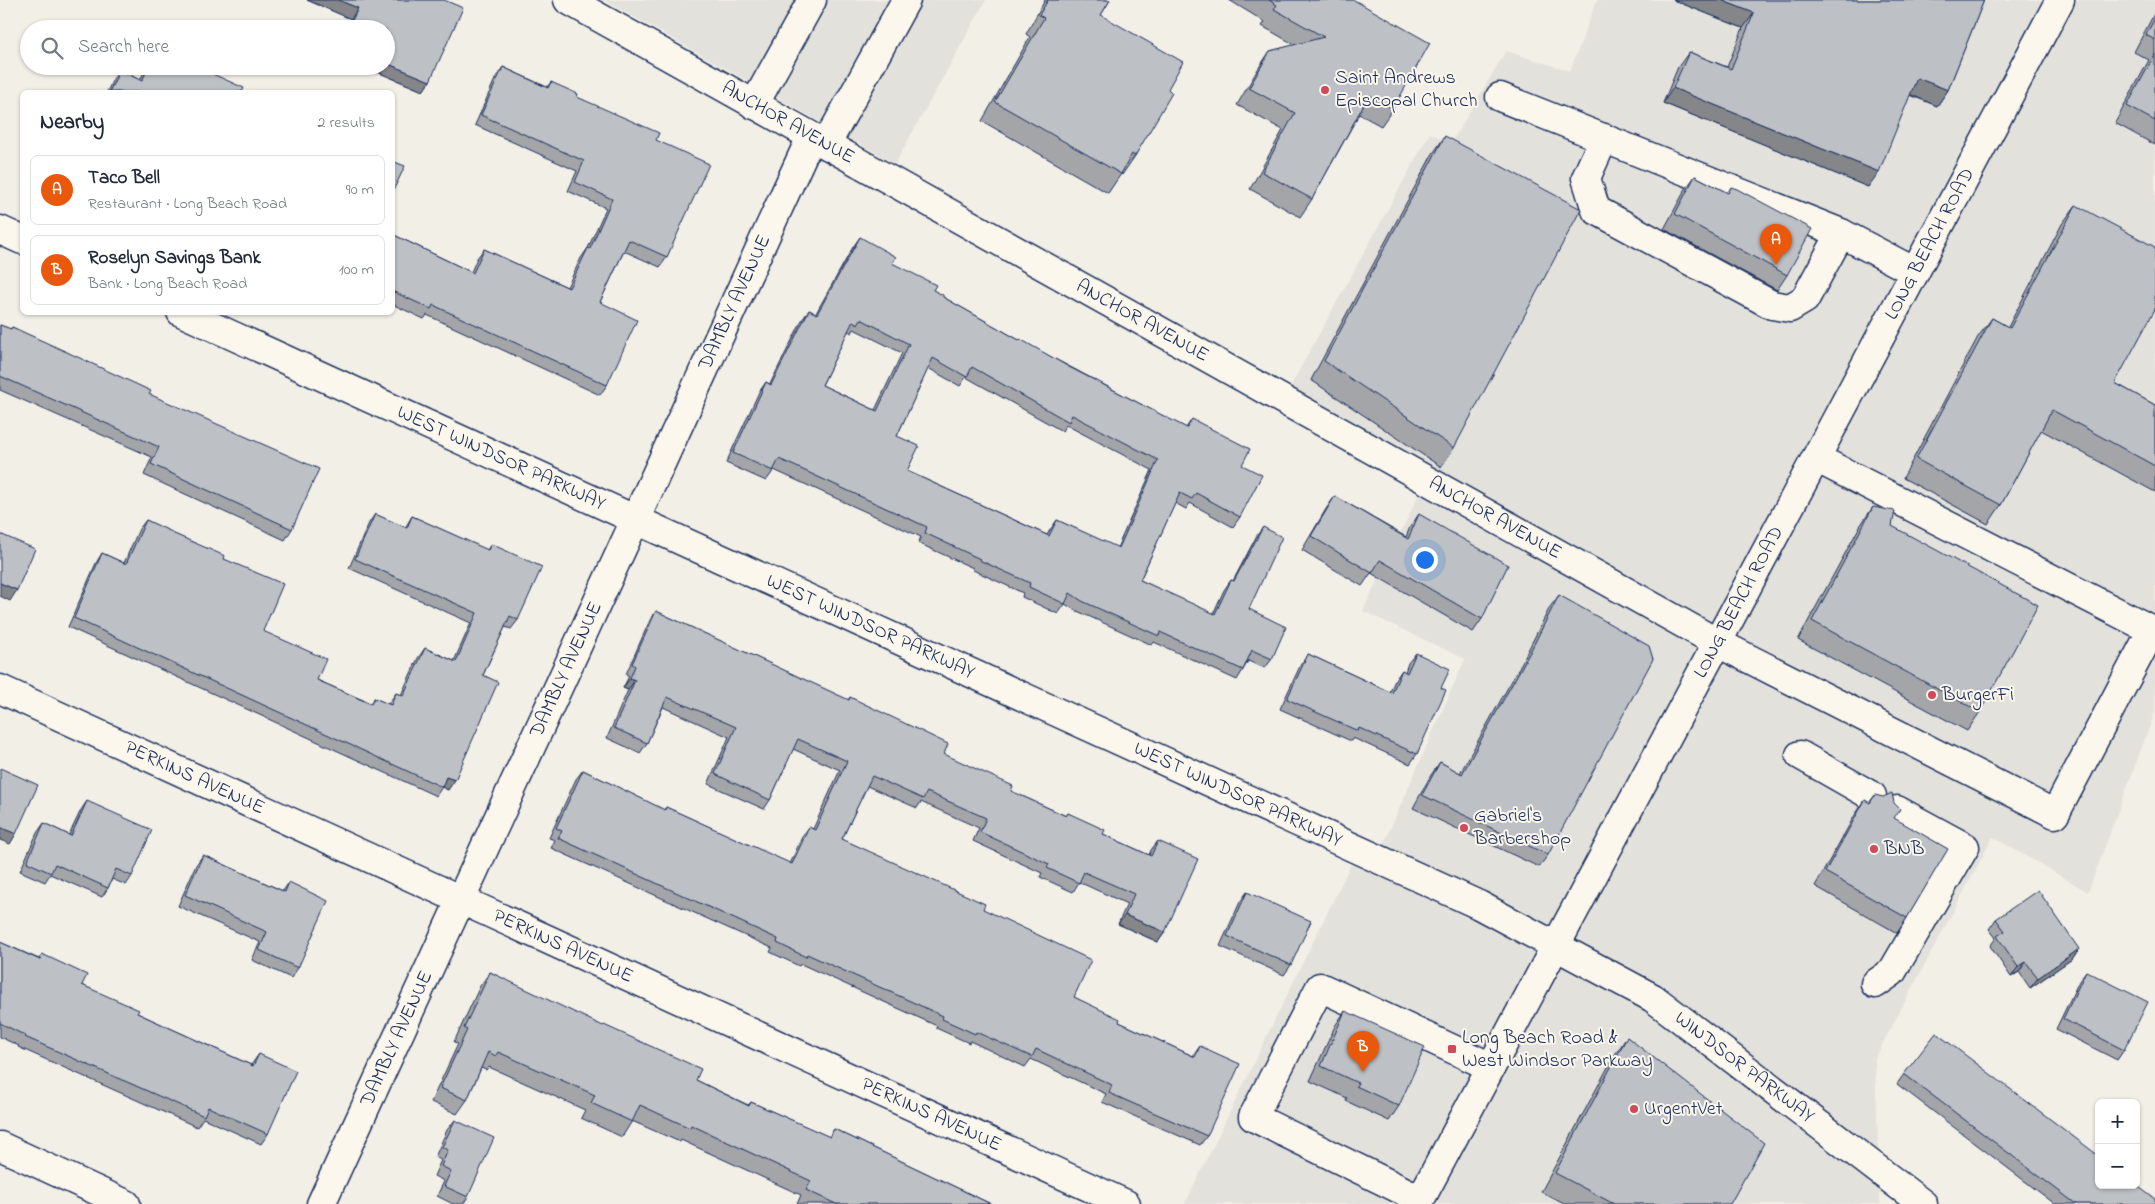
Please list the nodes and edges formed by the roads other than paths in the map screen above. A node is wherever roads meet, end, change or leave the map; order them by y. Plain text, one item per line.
1 (568, 0) edge
2 (812, 0) edge
3 (906, 0) edge
4 (2060, 0) edge
5 (1500, 97) dead end
6 (754, 105) junction
7 (1604, 138) junction
8 (819, 141) junction
9 (0, 230) edge
10 (1841, 233) junction
11 (20, 239) edge
12 (1915, 272) junction
13 (188, 315) edge
14 (1816, 458) junction
15 (634, 521) junction
16 (1716, 642) junction
17 (0, 689) edge
18 (1800, 755) dead end
19 (1872, 796) edge
20 (1897, 810) edge
21 (461, 900) junction
22 (1556, 945) junction
23 (1875, 984) dead end
24 (1491, 1067) junction
25 (0, 1146) edge
26 (1419, 1202) edge
27 (126, 1204) edge
28 (321, 1204) edge
29 (1126, 1204) edge
30 (1923, 1204) edge

1 - 6 street, ANCHOR AVENUE
2 - 6 street
3 - 8 street, DAMBLY AVENUE
4 - 12 street, LONG BEACH ROAD
5 - 7 street
6 - 8 street, ANCHOR AVENUE
7 - 10 street
7 - 10 street
8 - 15 street, DAMBLY AVENUE
8 - 16 street, ANCHOR AVENUE
9 - 11 street
10 - 12 street
12 - 14 street, LONG BEACH ROAD
13 - 15 street, WEST WINDSOR PARKWAY
14 - 16 street, LONG BEACH ROAD
14 - 16 street, ANCHOR AVENUE
15 - 21 street, DAMBLY AVENUE
15 - 22 street, WEST WINDSOR PARKWAY
16 - 22 street, LONG BEACH ROAD
17 - 21 street, PERKINS AVENUE
18 - 19 street
20 - 23 street
21 - 28 street, DAMBLY AVENUE
21 - 29 street, PERKINS AVENUE
22 - 24 street, LONG BEACH ROAD
22 - 30 street, WINDSOR PARKWAY
24 - 26 street, LONG BEACH ROAD
24 - 26 street
25 - 27 street

